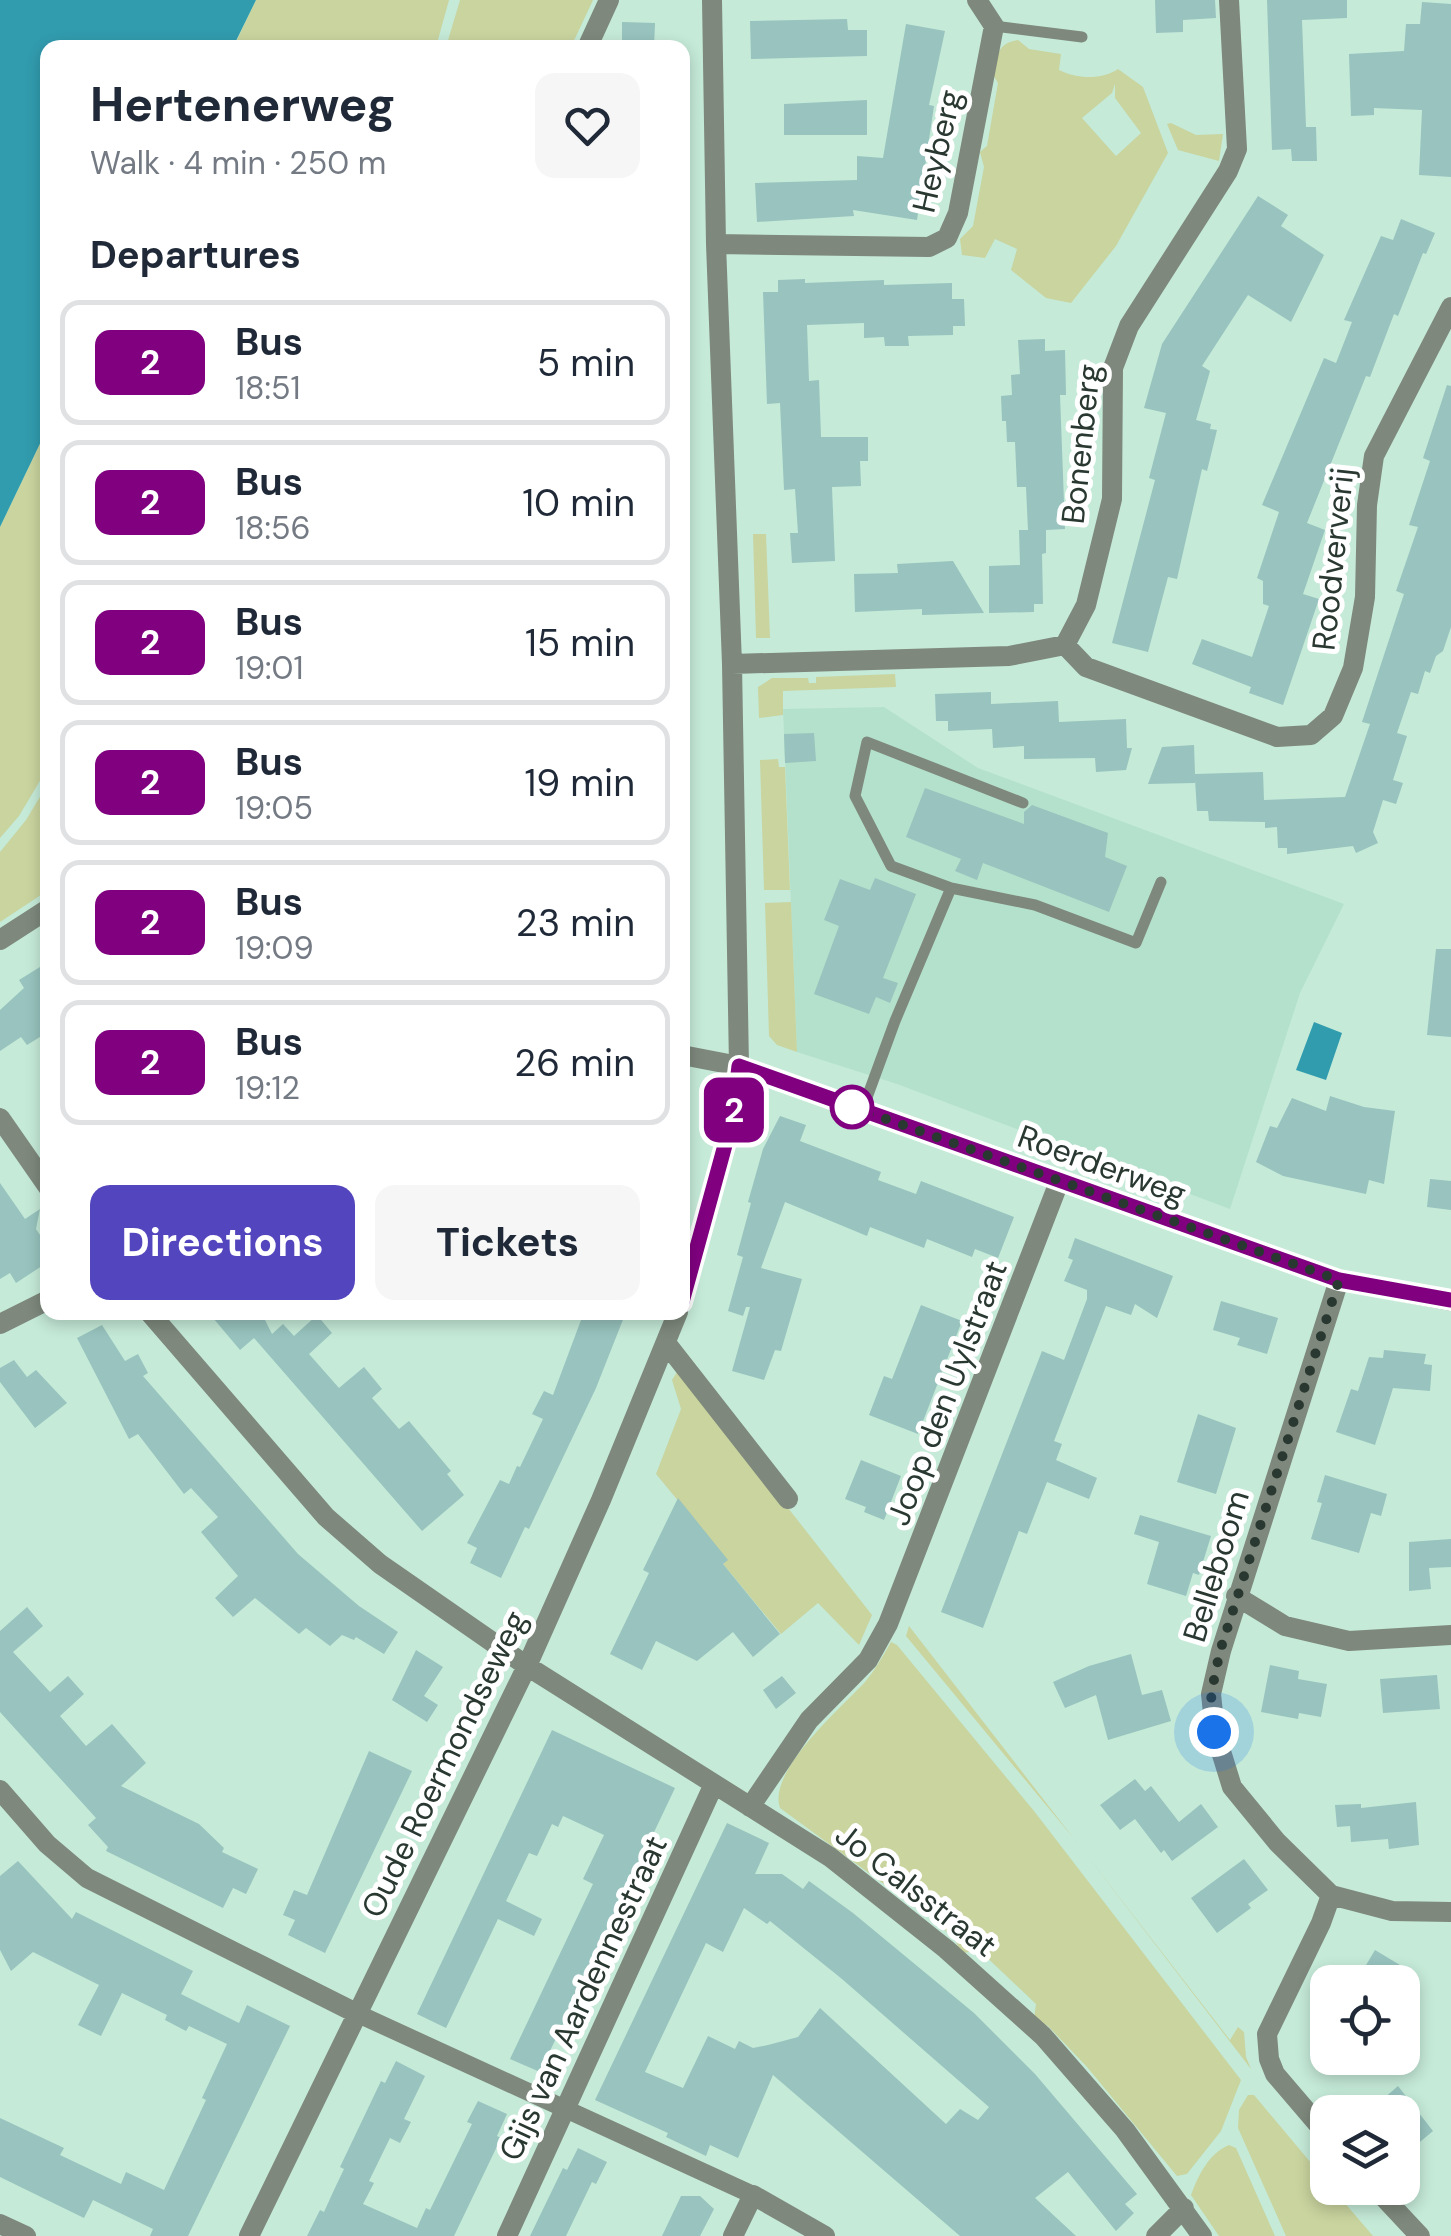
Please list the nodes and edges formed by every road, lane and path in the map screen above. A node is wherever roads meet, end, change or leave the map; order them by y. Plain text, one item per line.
1 (608, 0) edge
2 (712, 0) edge
3 (977, 0) edge
4 (1229, 0) edge
5 (994, 26) junction
6 (1082, 37) dead end
7 (591, 40) edge
8 (716, 244) junction
9 (1451, 306) edge
10 (1065, 645) junction
11 (732, 664) junction
12 (1023, 803) dead end
13 (1161, 882) dead end
14 (951, 888) junction
15 (40, 913) edge
16 (0, 940) edge
17 (690, 1057) edge
18 (739, 1066) junction
19 (862, 1111) junction
20 (0, 1118) edge
21 (40, 1176) edge
22 (1059, 1182) junction
23 (690, 1273) edge
24 (1339, 1280) junction
25 (1451, 1300) edge
26 (40, 1304) edge
27 (156, 1320) edge
28 (675, 1320) edge
29 (0, 1324) edge
30 (666, 1344) junction
31 (788, 1499) dead end
32 (1236, 1596) junction
33 (1451, 1635) edge
34 (527, 1666) junction
35 (714, 1784) junction
36 (0, 1790) edge
37 (750, 1807) junction
38 (1331, 1895) junction
39 (1451, 1912) edge
40 (356, 2013) junction
41 (566, 2109) junction
42 (1310, 2115) edge
43 (753, 2195) junction
44 (1391, 2205) edge
45 (1184, 2208) junction
46 (0, 2224) edge
47 (26, 2236) edge
48 (249, 2236) edge
49 (506, 2236) edge
50 (733, 2236) edge
51 (824, 2236) edge
52 (1156, 2236) edge
53 (1202, 2236) edge
54 (1420, 2236) edge

1 - 7 street
2 - 8 street
3 - 5 street
4 - 10 street, Bonenberg
5 - 6 lane
5 - 8 street, Heyberg
8 - 11 street
9 - 10 street, Roodververij
10 - 11 street
11 - 18 street
12 - 14 lane
13 - 14 lane
14 - 19 lane
15 - 16 street
17 - 18 street, Roerderweg
18 - 19 street, Roerderweg
18 - 23 street
19 - 22 street, Roerderweg
20 - 21 street
22 - 24 street, Roerderweg
22 - 37 street, Joop den Uylstraat
24 - 25 street, Roerderweg
24 - 32 street, Belleboom
26 - 29 street
27 - 34 street, Jo Calsstraat
28 - 30 street, Oude Roermondseweg
30 - 31 street
30 - 34 street, Oude Roermondseweg
32 - 33 street
32 - 38 street, Belleboom
34 - 35 street, Jo Calsstraat
34 - 40 street, Oude Roermondseweg
35 - 37 street, Jo Calsstraat
35 - 41 street, Gijs van Aardennestraat
36 - 40 street
37 - 45 street, Jo Calsstraat
38 - 39 street, Belleboom
38 - 42 street
40 - 41 street
40 - 48 street, Oude Roermondseweg
41 - 43 street
41 - 49 street, Gijs van Aardennestraat
43 - 50 street
43 - 51 street
44 - 54 street
45 - 52 street
45 - 53 street, Jo Calsstraat
46 - 47 street

